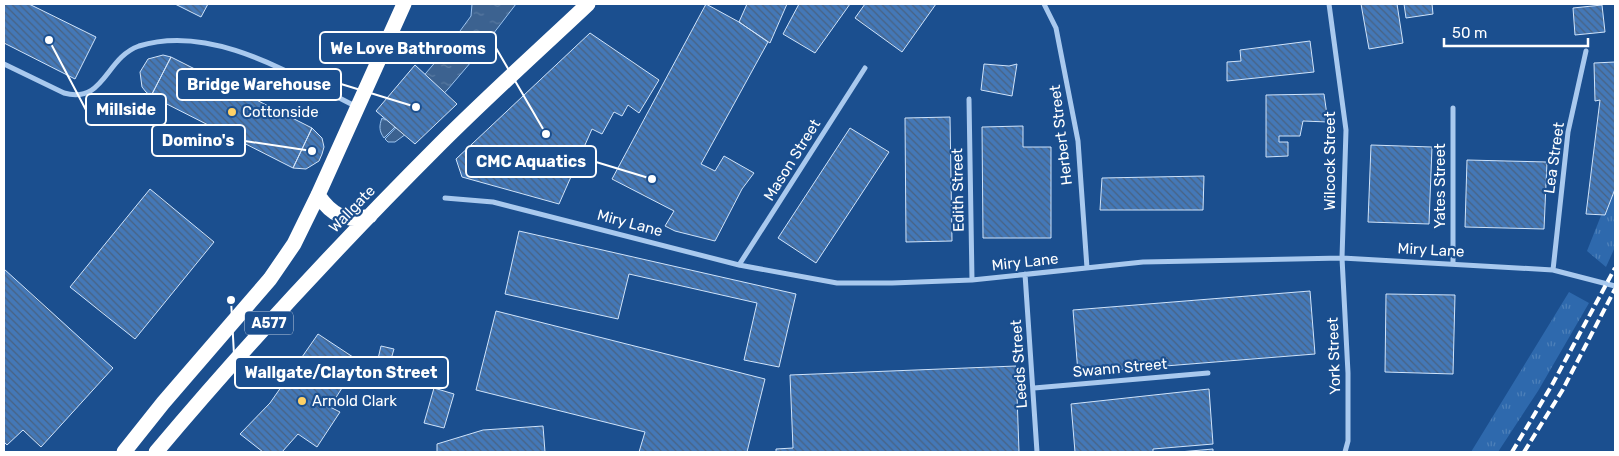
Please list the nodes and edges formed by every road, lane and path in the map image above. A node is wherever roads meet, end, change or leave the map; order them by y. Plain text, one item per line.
1 (404, 4) edge
2 (588, 4) edge
3 (1044, 4) edge
4 (1329, 4) edge
5 (1586, 51) dead end
6 (4, 64) edge
7 (865, 68) dead end
8 (969, 99) dead end
9 (357, 108) junction
10 (1453, 108) dead end
11 (318, 195) junction
12 (445, 198) dead end
13 (370, 216) junction
14 (1342, 258) junction
15 (1453, 264) junction
16 (740, 265) junction
17 (1087, 268) junction
18 (1553, 270) junction
19 (1025, 274) junction
20 (972, 280) junction
21 (1615, 286) edge
22 (1208, 373) dead end
23 (1034, 388) junction
24 (124, 452) edge
25 (156, 452) edge
26 (1037, 452) edge
27 (1345, 452) edge

1 - 9 highway, A577
2 - 13 highway, Wallgate / A577
3 - 17 street, Herbert Street
4 - 14 street, Wilcock Street
5 - 18 street, Lea Street
6 - 9 street
7 - 16 street, Mason Street
8 - 20 street, Edith Street
9 - 11 highway, Wallgate / A577
10 - 15 street, Yates Street
11 - 13 highway
11 - 24 highway, Wallgate / A577
12 - 16 street, Miry Lane
13 - 25 highway, Wallgate / A577
14 - 15 street, Miry Lane
14 - 17 street, Miry Lane
14 - 27 street, York Street
15 - 18 street, Miry Lane
16 - 20 street, Miry Lane
17 - 19 street, Miry Lane
18 - 21 street, Miry Lane
19 - 20 street, Miry Lane
19 - 23 street, Leeds Street
22 - 23 street, Swann Street
23 - 26 street, Leeds Street

